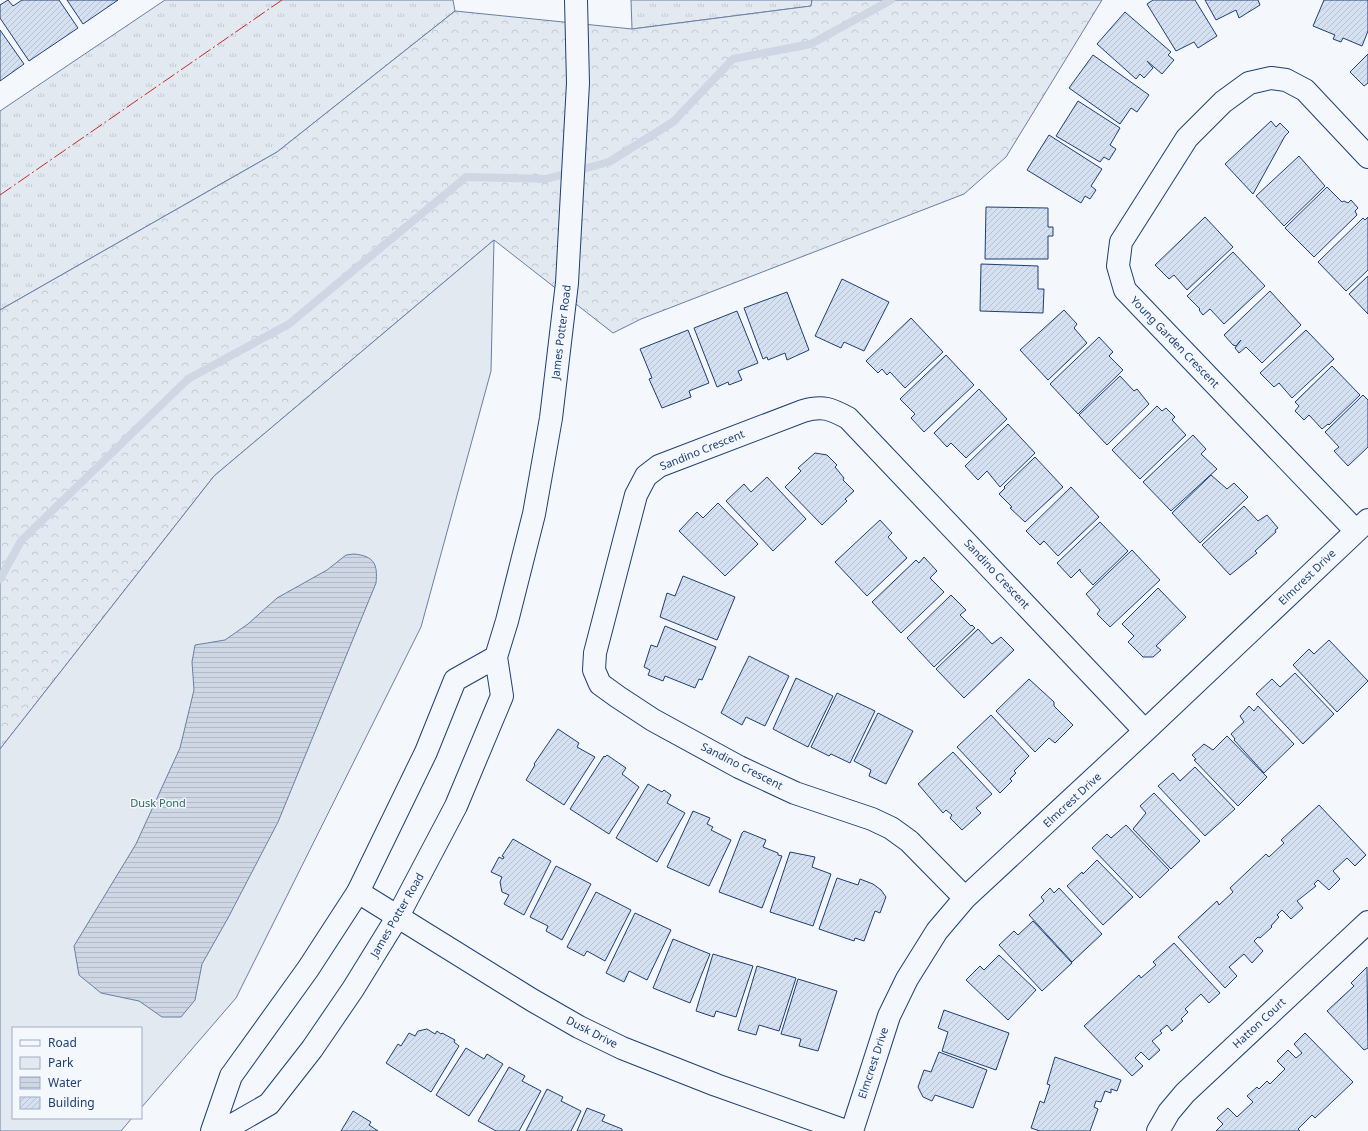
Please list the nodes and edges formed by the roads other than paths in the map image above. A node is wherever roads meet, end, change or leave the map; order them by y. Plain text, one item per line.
1 (576, 0) edge
2 (1368, 157) edge
3 (1362, 526) edge
4 (496, 657) junction
5 (1145, 732) junction
6 (358, 892) junction
7 (965, 898) junction
8 (398, 916) junction
9 (1368, 922) edge
10 (212, 1131) edge
11 (222, 1131) edge
12 (846, 1131) edge
13 (852, 1131) edge
14 (1158, 1131) edge

1 - 4 street, James Potter Road
2 - 3 street, Young Garden Crescent
3 - 5 street, Elmcrest Drive
4 - 6 street
4 - 8 street, James Potter Road
5 - 7 street, Elmcrest Drive
5 - 7 street, Sandino Crescent
6 - 8 street, Dusk Drive
6 - 10 street
7 - 13 street, Elmcrest Drive
8 - 11 street, James Potter Road
8 - 12 street, Dusk Drive
9 - 14 street, Hatton Court

